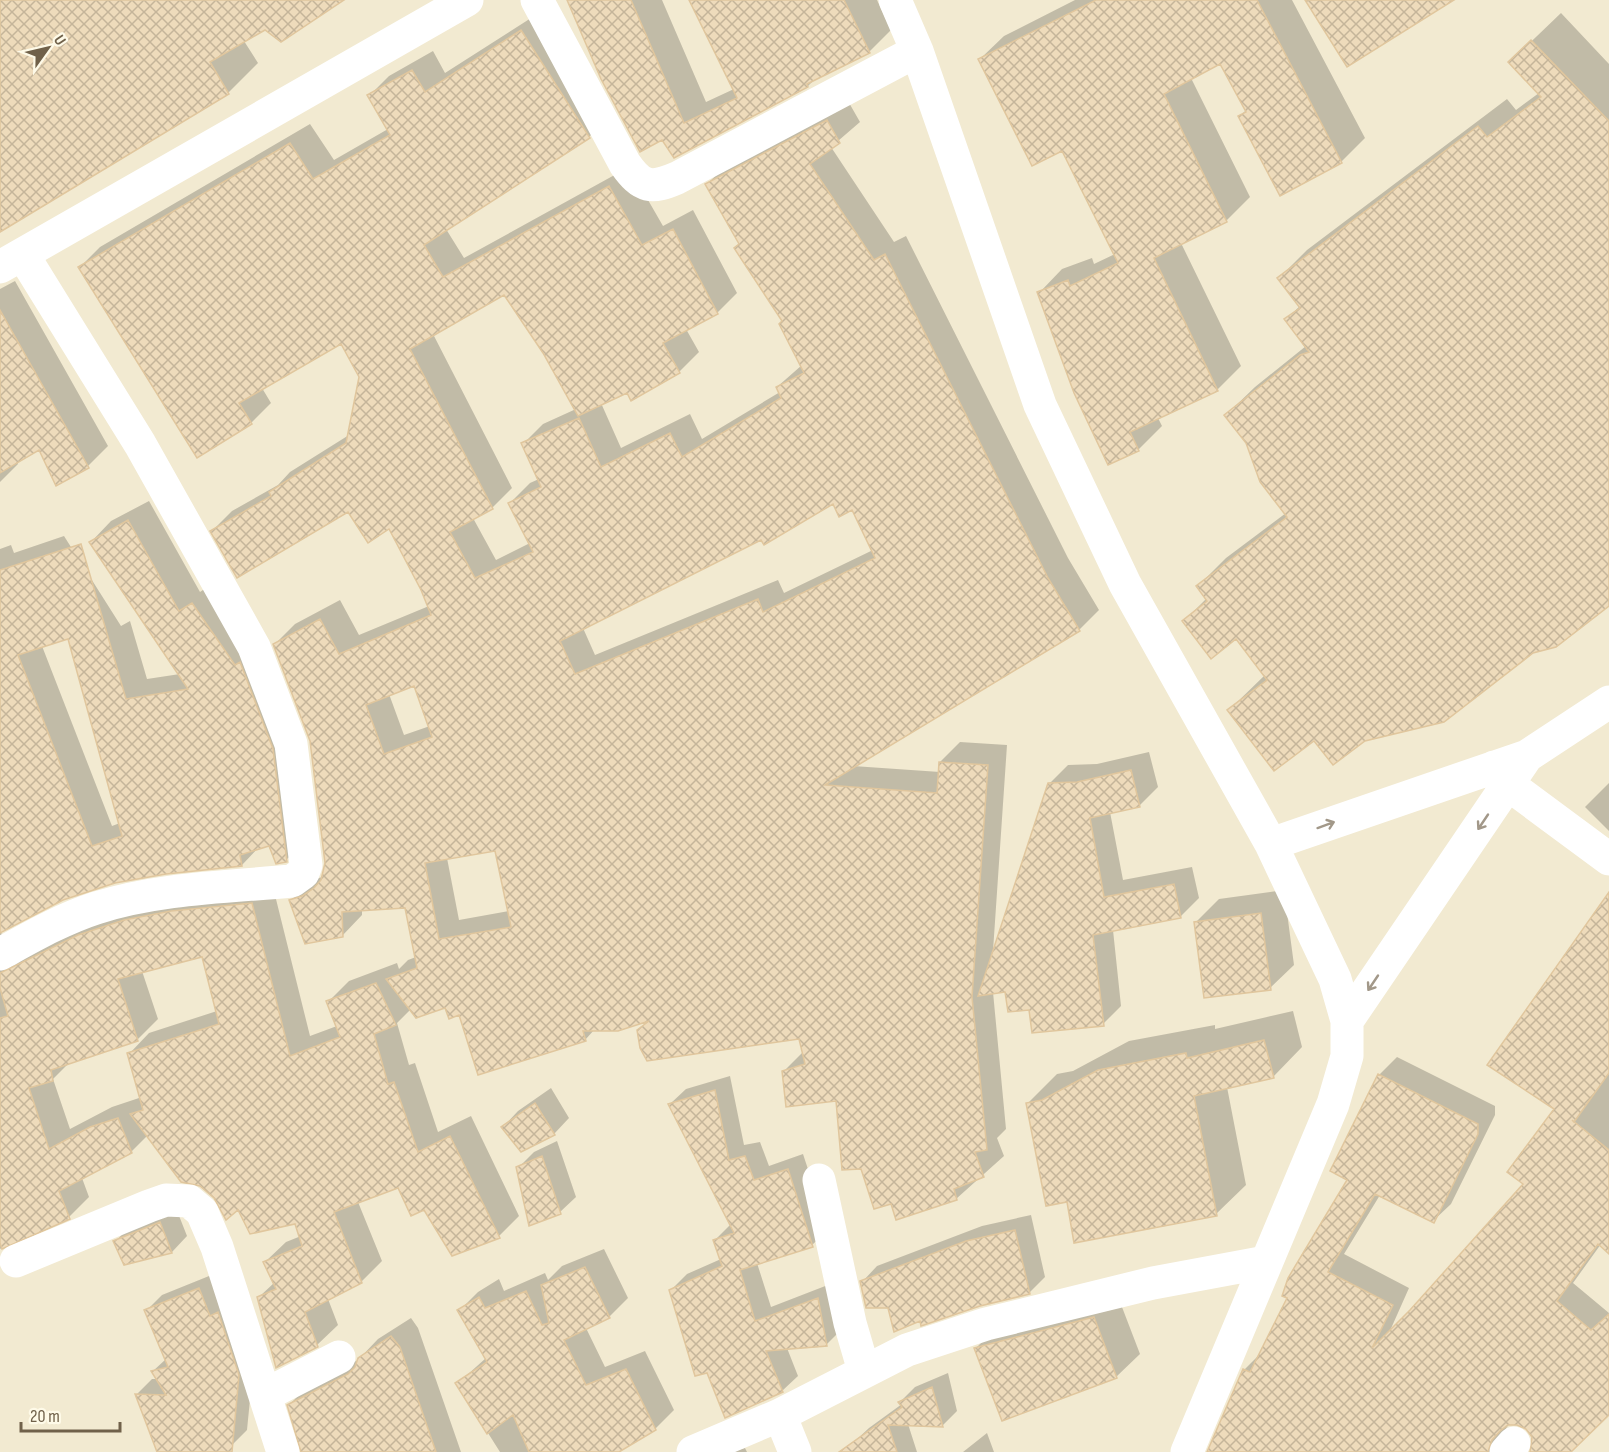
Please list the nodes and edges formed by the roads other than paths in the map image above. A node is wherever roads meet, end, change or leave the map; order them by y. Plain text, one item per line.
1 (467, 0) edge
2 (537, 0) edge
3 (895, 0) edge
4 (917, 51) junction
5 (12, 261) edge
6 (1609, 702) edge
7 (1501, 775) junction
8 (1271, 844) junction
9 (1609, 859) edge
10 (0, 954) edge
11 (1347, 1021) junction
12 (819, 1179) dead end
13 (16, 1261) dead end
14 (1266, 1262) junction
15 (339, 1357) dead end
16 (864, 1371) junction
17 (265, 1395) junction
18 (780, 1415) junction
19 (283, 1452) edge
20 (693, 1452) edge
21 (795, 1452) edge
22 (1187, 1452) edge

1 - 5 street
2 - 4 street
3 - 4 street
4 - 8 street
5 - 10 street
6 - 7 street
8 -> 7 street
7 - 9 street
7 -> 11 street
8 - 11 street
11 - 14 street
12 - 16 street
13 - 17 street
14 - 16 street
14 - 22 street
15 - 17 street
16 - 18 street
17 - 19 street
18 - 20 street
18 - 21 street

